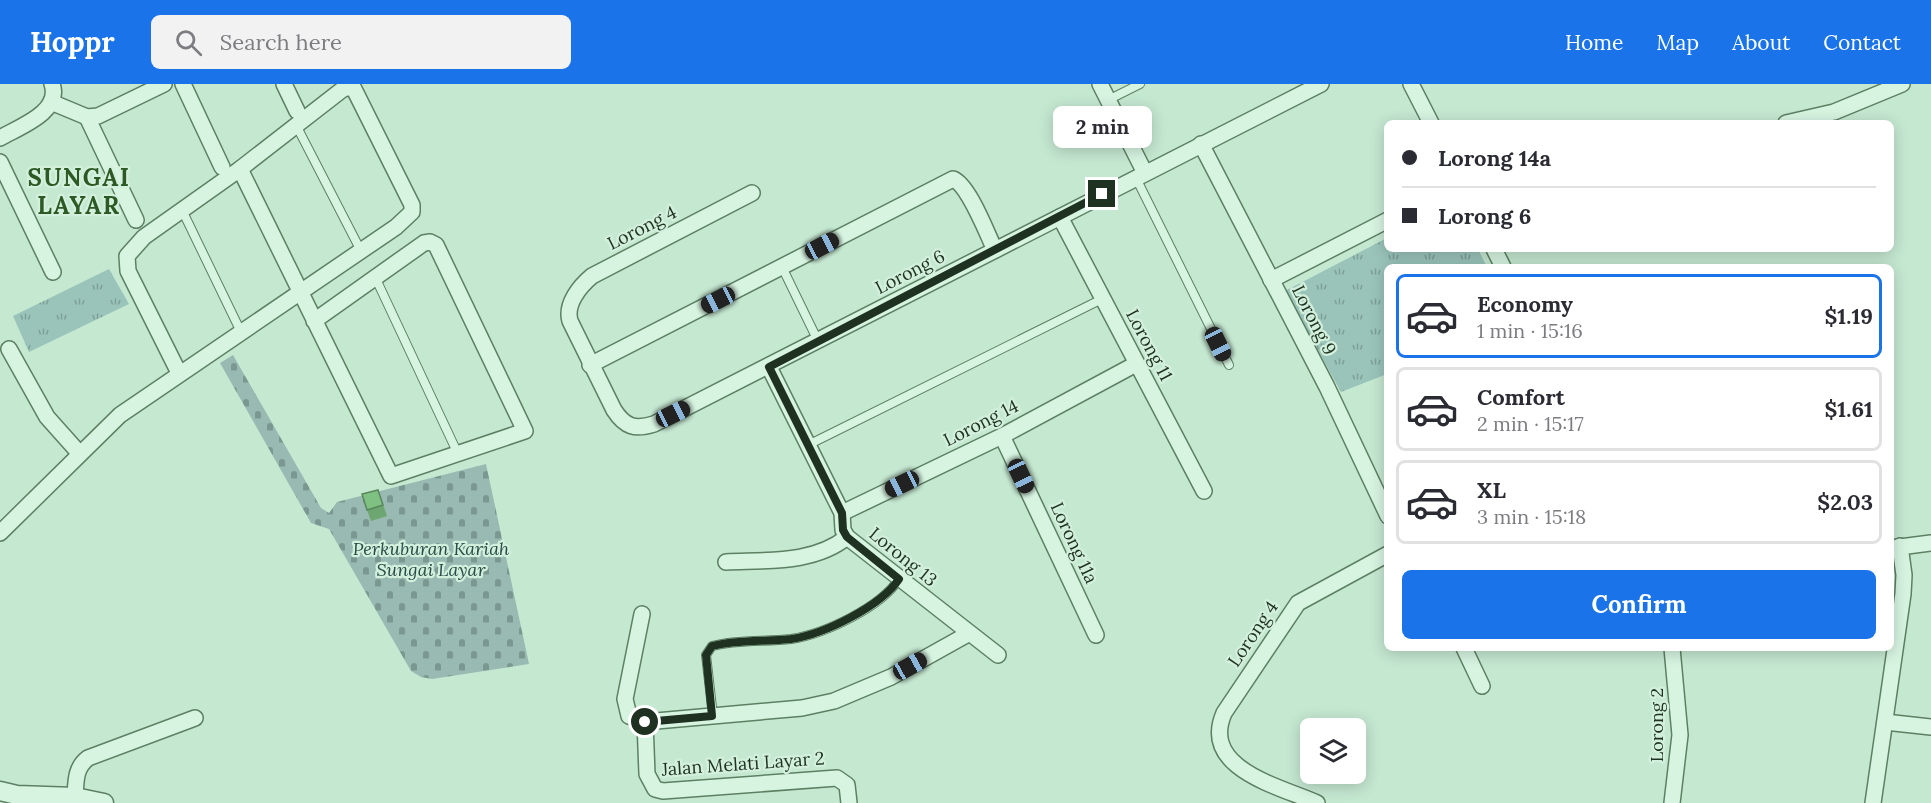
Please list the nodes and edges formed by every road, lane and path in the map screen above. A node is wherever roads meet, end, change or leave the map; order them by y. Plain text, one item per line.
1 (52, 84) edge
2 (164, 84) edge
3 (183, 84) edge
4 (285, 84) edge
5 (1100, 84) edge
6 (1140, 84) edge
7 (1321, 84) edge
8 (1411, 84) edge
9 (1902, 84) edge
10 (1108, 100) junction
11 (51, 102) junction
12 (87, 117) junction
13 (297, 118) junction
14 (1429, 120) edge
15 (1799, 120) edge
16 (0, 138) edge
17 (1201, 144) junction
18 (0, 162) edge
19 (222, 167) dead end
20 (240, 169) junction
21 (1140, 175) junction
22 (752, 194) dead end
23 (182, 210) junction
24 (1060, 217) junction
25 (136, 220) dead end
26 (1384, 222) edge
27 (995, 250) junction
28 (361, 251) junction
29 (782, 267) junction
30 (53, 272) dead end
31 (376, 279) junction
32 (1271, 280) junction
33 (300, 292) junction
34 (1102, 299) junction
35 (568, 315) joint
36 (314, 321) junction
37 (241, 332) junction
38 (818, 341) junction
39 (9, 349) dead end
40 (1136, 364) junction
41 (590, 365) junction
42 (1229, 365) dead end
43 (769, 367) junction
44 (179, 373) junction
45 (1002, 435) junction
46 (808, 445) junction
47 (80, 454) junction
48 (459, 455) junction
49 (1204, 491) dead end
50 (1384, 508) edge
51 (842, 513) junction
52 (0, 533) edge
53 (847, 537) junction
54 (1931, 543) edge
55 (1896, 547) edge
56 (1384, 556) edge
57 (726, 562) dead end
58 (899, 579) junction
59 (642, 614) dead end
60 (968, 634) junction
61 (1096, 635) dead end
62 (1465, 651) edge
63 (1672, 651) edge
64 (998, 656) dead end
65 (1482, 686) dead end
66 (712, 716) junction
67 (195, 718) dead end
68 (645, 722) junction
69 (1886, 722) junction
70 (1931, 726) edge
71 (0, 791) edge
72 (91, 801) edge
73 (849, 803) edge
74 (1317, 803) edge
75 (1672, 803) edge
76 (1873, 803) edge

1 - 11 street
2 - 12 street
3 - 19 street
4 - 13 street
5 - 10 street
6 - 10 lane
7 - 17 street, Lorong 6
8 - 14 street
9 - 15 street
10 - 21 street
11 - 12 street
11 - 16 street
12 - 25 street
13 - 20 street
13 - 28 lane
13 - 28 street
17 - 21 street, Lorong 6
17 - 32 street, Lorong 9
18 - 30 street
20 - 23 street
20 - 33 street
21 - 24 street, Lorong 6
21 - 42 lane
22 - 35 street, Lorong 4
23 - 37 lane
23 - 44 street
24 - 27 street, Lorong 6
24 - 34 street, Lorong 11
26 - 32 street
27 - 29 street
27 - 38 street, Lorong 6
28 - 33 street
29 - 38 lane
29 - 41 street
31 - 36 street
31 - 48 lane
31 - 48 street
32 - 50 street, Lorong 9
33 - 36 street
33 - 37 street
34 - 40 street, Lorong 11
34 - 46 lane
35 - 41 street, Lorong 6
36 - 48 street
37 - 44 street
38 - 43 street, Lorong 6
39 - 47 street
40 - 45 street, Lorong 14
40 - 49 street, Lorong 11
41 - 43 street, Lorong 6
43 - 46 street, Lorong 13
44 - 47 street
45 - 51 street, Lorong 14
45 - 61 street, Lorong 11a
46 - 51 street, Lorong 13
47 - 52 street
51 - 53 street, Lorong 13
53 - 57 street
53 - 58 street, Lorong 13
54 - 55 street
55 - 69 street
56 - 74 street, Lorong 4
58 - 60 street, Lorong 13
58 - 66 lane
59 - 68 street
60 - 64 street, Lorong 13
60 - 66 street
62 - 65 street
63 - 75 street, Lorong 2
66 - 68 street
67 - 72 street
68 - 73 street, Jalan Melati Layar 2
69 - 70 street
69 - 76 street
71 - 72 street

